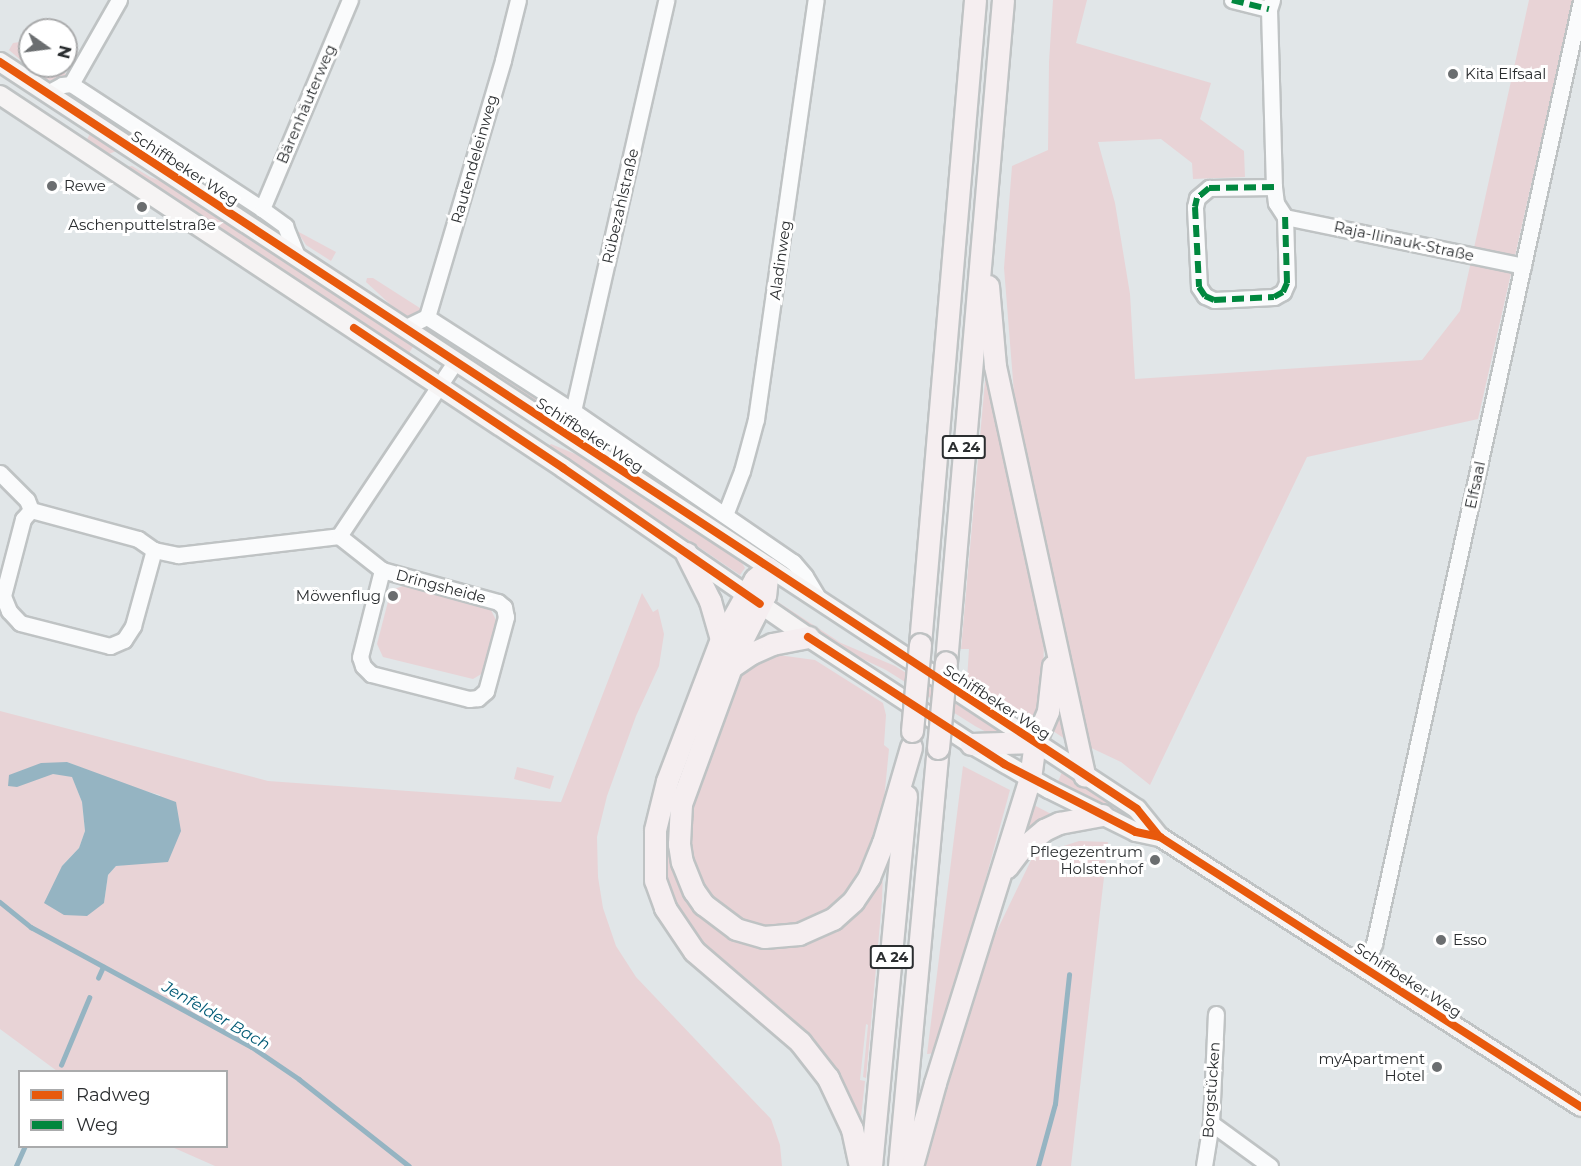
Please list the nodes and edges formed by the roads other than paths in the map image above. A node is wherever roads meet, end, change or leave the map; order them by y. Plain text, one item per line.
1 (120, 0) edge
2 (350, 0) edge
3 (518, 0) edge
4 (666, 0) edge
5 (816, 0) edge
6 (975, 0) edge
7 (1003, 0) edge
8 (1232, 0) edge
9 (1581, 1) edge
10 (1270, 5) edge
11 (0, 62) edge
12 (71, 84) junction
13 (46, 93) junction
14 (0, 94) edge
15 (140, 154) junction
16 (104, 162) junction
17 (1274, 187) junction
18 (262, 208) junction
19 (1285, 217) junction
20 (983, 232) junction
21 (298, 258) junction
22 (1523, 266) junction
23 (428, 317) junction
24 (404, 328) junction
25 (455, 362) junction
26 (439, 385) junction
27 (573, 411) junction
28 (0, 473) edge
29 (31, 510) junction
30 (724, 515) junction
31 (339, 536) junction
32 (154, 550) junction
33 (686, 552) junction
34 (768, 568) junction
35 (382, 570) junction
36 (753, 599) junction
37 (822, 603) junction
38 (1052, 634) junction
39 (807, 637) junction
40 (721, 639) junction
41 (731, 667) junction
42 (911, 739) junction
43 (1035, 742) junction
44 (971, 744) junction
45 (1084, 775) junction
46 (1030, 778) junction
47 (1102, 815) junction
48 (1160, 837) junction
49 (999, 884) junction
50 (1362, 966) junction
51 (1216, 1014) dead end
52 (1581, 1107) edge
53 (1211, 1124) junction
54 (860, 1166) edge
55 (871, 1166) edge
56 (899, 1166) edge
57 (912, 1166) edge
58 (1204, 1166) edge
59 (1270, 1166) edge

1 - 12 street
2 - 18 street, Bärenhäuterweg
3 - 23 street, Rautendeleinweg
4 - 27 street, Rübezahlstraße
5 - 30 street, Aladinweg
6 - 42 highway, A 24, bridge
7 - 20 highway, A 24
8 - 10 street
9 - 22 street, Elfsaal
10 - 17 street
11 - 13 main road, Schiffbeker Weg
12 - 13 street
12 - 18 street, Schiffbeker Weg
13 - 15 main road, Schiffbeker Weg
14 - 16 main road, Schiffbeker Weg
15 - 16 main road
15 - 21 main road, Schiffbeker Weg
16 - 26 main road, Schiffbeker Weg
17 - 19 street
17 - 19 street
18 - 21 street, Schiffbeker Weg
19 - 22 street, Raja-Ilinauk-Straße
20 - 38 highway
20 - 56 highway, A 24, bridge
21 - 24 main road, Schiffbeker Weg
22 - 50 street, Elfsaal
23 - 24 street
23 - 27 street, Schiffbeker Weg
24 - 25 main road, Schiffbeker Weg
25 - 26 street
25 - 34 main road, Schiffbeker Weg
26 - 31 street
26 - 33 main road, Schiffbeker Weg
27 - 30 street, Schiffbeker Weg
28 - 29 street
29 - 32 street
29 - 32 street
30 - 37 street, Schiffbeker Weg
31 - 32 street
31 - 35 street, Dringsheide
33 - 36 main road, Schiffbeker Weg
33 - 40 highway
34 - 36 highway
34 - 37 main road, Schiffbeker Weg
35 - 35 street, Dringsheide
36 - 39 main road, Schiffbeker Weg
36 - 40 highway
36 - 41 highway
37 - 43 main road, Schiffbeker Weg
38 - 43 highway
38 - 45 highway
39 - 41 highway
39 - 44 main road, Schiffbeker Weg
40 - 54 highway
41 - 42 highway
42 - 55 highway, A 24
43 - 44 highway
43 - 45 main road, Schiffbeker Weg
43 - 46 highway
44 - 46 main road, Schiffbeker Weg
45 - 48 main road, Schiffbeker Weg
46 - 47 main road, Schiffbeker Weg
46 - 49 highway
47 - 48 main road, Schiffbeker Weg
47 - 49 highway
48 - 50 main road, Schiffbeker Weg
49 - 57 highway
50 - 52 main road, Schiffbeker Weg
51 - 53 street, Borgstücken
53 - 58 street, Borgstücken
53 - 59 street

